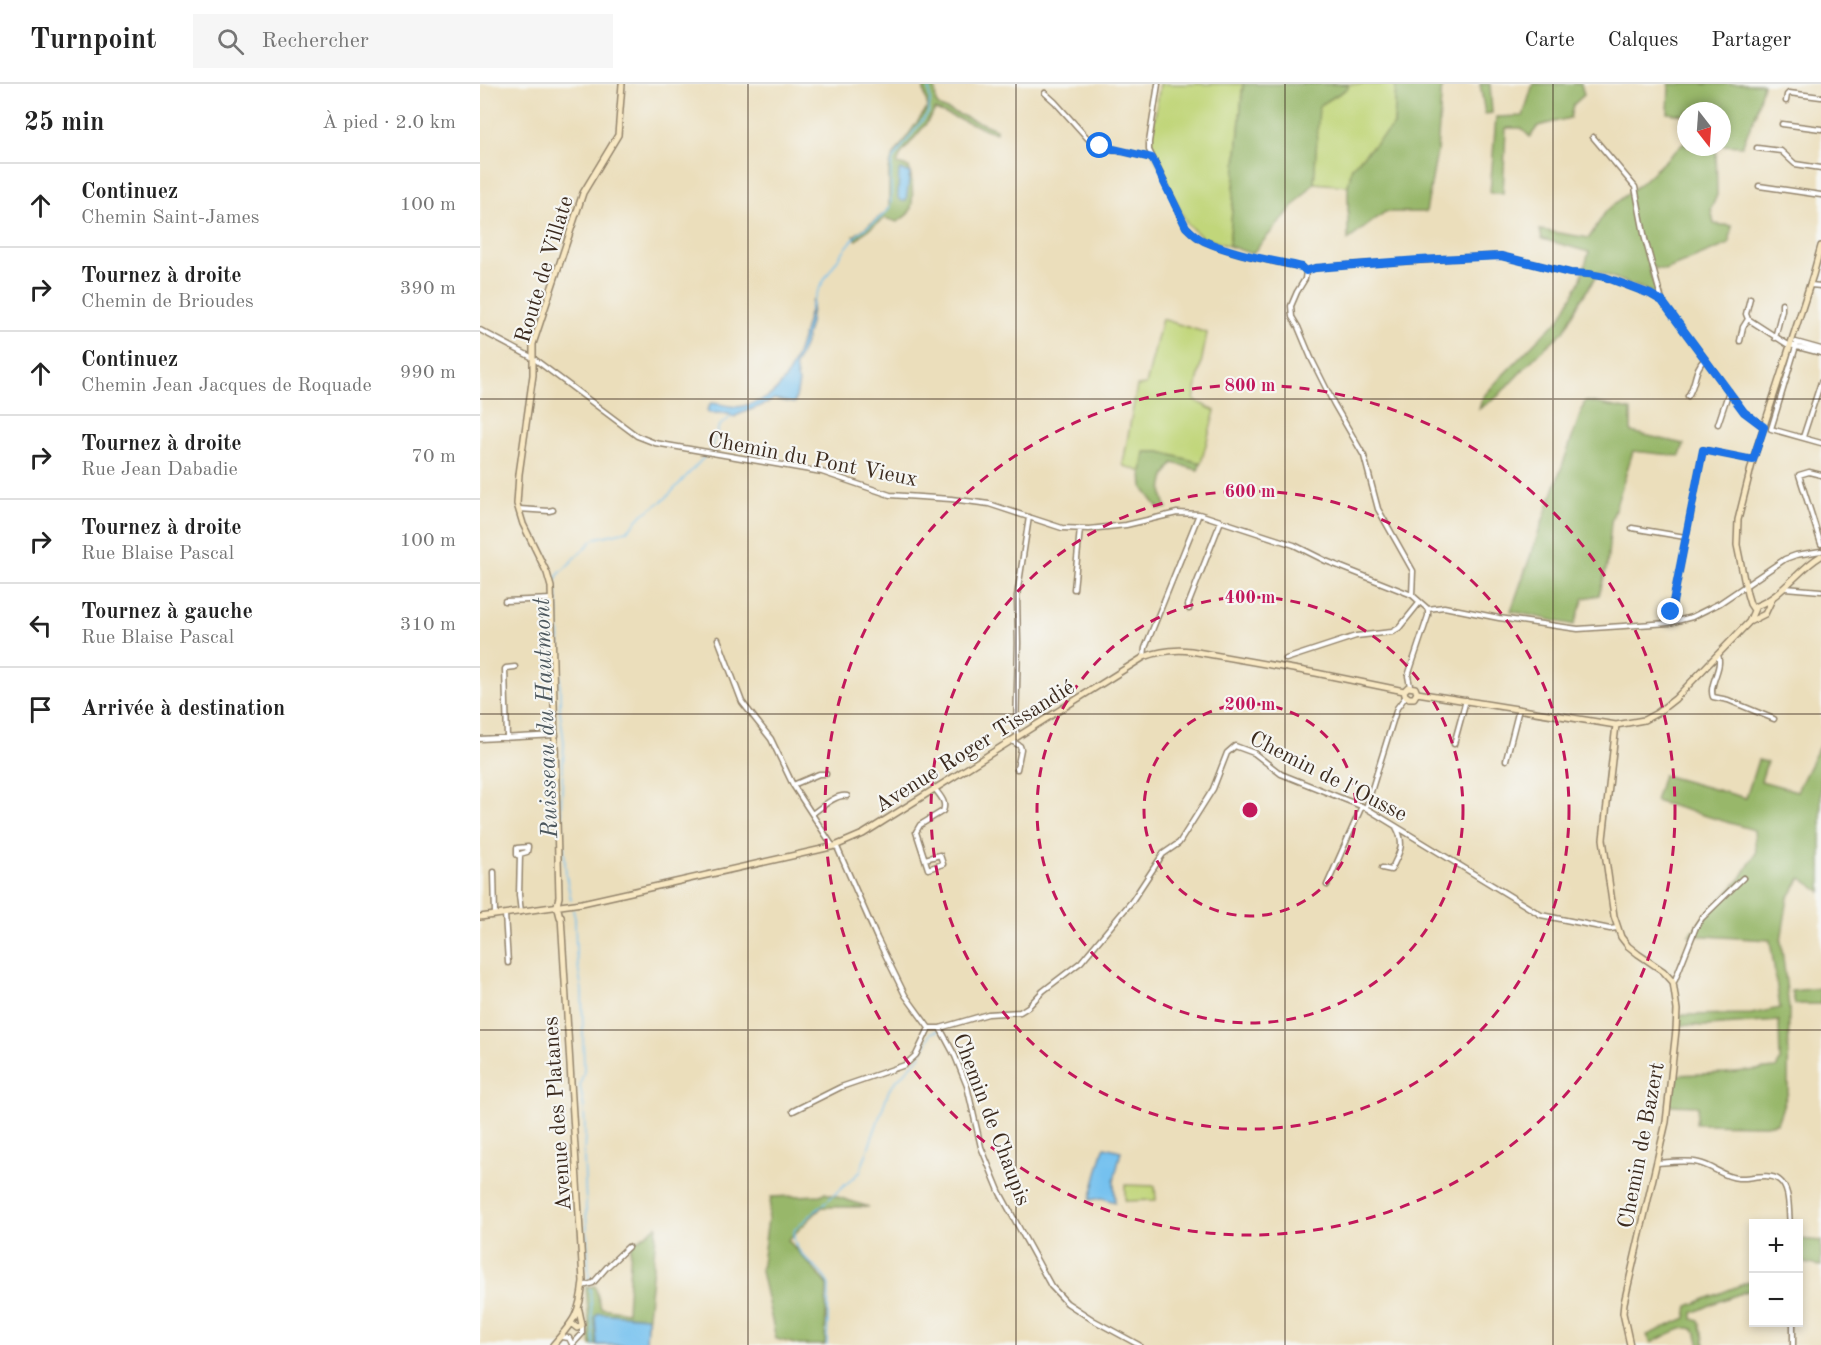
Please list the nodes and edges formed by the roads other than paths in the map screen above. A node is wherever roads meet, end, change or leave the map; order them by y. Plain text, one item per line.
1 (622, 84) edge
2 (1158, 84) edge
3 (1045, 93) dead end
4 (1821, 97) edge
5 (1786, 100) dead end
6 (1782, 124) dead end
7 (1821, 129) edge
8 (1593, 137) dead end
9 (1756, 148) dead end
10 (1152, 158) junction
11 (1821, 168) edge
12 (1759, 186) dead end
13 (1821, 195) edge
14 (1821, 246) edge
15 (1306, 271) junction
16 (1810, 285) junction
17 (1821, 286) edge
18 (1750, 298) dead end
19 (1662, 301) junction
20 (1782, 303) dead end
21 (1748, 319) junction
22 (480, 330) edge
23 (1775, 338) junction
24 (1740, 341) dead end
25 (1793, 344) junction
26 (1821, 351) edge
27 (533, 358) junction
28 (1705, 359) junction
29 (1821, 382) edge
30 (1729, 390) junction
31 (1688, 396) dead end
32 (1718, 424) dead end
33 (1764, 427) junction
34 (1803, 437) junction
35 (1821, 443) edge
36 (1753, 460) junction
37 (1821, 475) edge
38 (518, 509) junction
39 (553, 510) dead end
40 (1199, 514) junction
41 (1029, 517) junction
42 (1221, 521) junction
43 (1632, 528) dead end
44 (1080, 529) junction
45 (1685, 537) junction
46 (1821, 544) edge
47 (1821, 551) edge
48 (1821, 556) edge
49 (1745, 585) junction
50 (1784, 588) junction
51 (1074, 589) dead end
52 (1821, 591) edge
53 (1412, 595) junction
54 (1773, 597) junction
55 (552, 599) junction
56 (505, 602) dead end
57 (1420, 602) junction
58 (1756, 608) junction
59 (1189, 609) dead end
60 (1428, 609) junction
61 (1766, 610) junction
62 (1760, 617) junction
63 (1749, 622) junction
64 (1668, 623) junction
65 (718, 639) dead end
66 (1718, 655) junction
67 (1144, 657) junction
68 (1286, 659) dead end
69 (515, 667) dead end
70 (1410, 686) junction
71 (1417, 693) junction
72 (1405, 694) junction
73 (1466, 700) junction
74 (1520, 710) junction
75 (1774, 718) dead end
76 (1616, 725) junction
77 (556, 735) junction
78 (1018, 736) junction
79 (507, 738) junction
80 (480, 739) edge
81 (1011, 740) junction
82 (1454, 744) dead end
83 (1506, 760) dead end
84 (1017, 769) dead end
85 (826, 774) dead end
86 (793, 785) junction
87 (935, 789) junction
88 (847, 796) dead end
89 (1364, 807) junction
90 (812, 814) junction
91 (1395, 826) junction
92 (835, 846) junction
93 (520, 856) dead end
94 (925, 859) junction
95 (1382, 868) dead end
96 (494, 873) dead end
97 (1743, 878) dead end
98 (1327, 885) dead end
99 (560, 907) junction
100 (521, 912) junction
101 (505, 914) junction
102 (495, 915) junction
103 (480, 917) edge
104 (1617, 928) junction
105 (1610, 929) junction
106 (1622, 939) junction
107 (508, 963) dead end
108 (1673, 982) junction
109 (929, 1028) junction
110 (940, 1028) junction
111 (793, 1111) dead end
112 (1657, 1163) junction
113 (1790, 1219) edge
114 (628, 1247) dead end
115 (583, 1286) junction
116 (577, 1324) junction
117 (1793, 1327) edge
118 (560, 1337) junction
119 (573, 1343) edge
120 (554, 1345) edge
121 (1139, 1345) edge
122 (1630, 1345) edge
123 (1792, 1345) edge

1 - 27 street, Route de Villate
2 - 10 street
3 - 10 street
4 - 5 street
6 - 7 street
8 - 19 street
9 - 11 street
10 - 15 street
12 - 13 street
14 - 16 street
15 - 19 street
15 - 53 street
16 - 17 street
16 - 25 street
18 - 21 street
19 - 28 street
20 - 23 street
21 - 23 street
21 - 24 street
22 - 27 street
23 - 25 street
25 - 26 street
25 - 33 street
25 - 34 street
27 - 38 street, Route de Villate
27 - 41 street, Chemin du Pont Vieux
28 - 30 street
28 - 31 street
29 - 34 street
30 - 32 street
30 - 33 street
33 - 36 street
34 - 35 street
36 - 45 street
36 - 49 street
37 - 46 street
38 - 39 street
38 - 55 street, Route de Villate
40 - 42 street, Chemin du Pont Vieux
40 - 44 street, Chemin du Pont Vieux
40 - 67 street
41 - 44 street, Chemin du Pont Vieux
41 - 78 street
42 - 53 street, Chemin du Pont Vieux
42 - 59 street
43 - 45 street
44 - 51 street
45 - 64 street
47 - 49 street
48 - 50 street
49 - 58 street
49 - 64 street
50 - 52 street
50 - 54 street
53 - 57 street, Chemin du Pont Vieux
54 - 58 street
54 - 61 street
55 - 56 street
55 - 77 street, Route de Villate
57 - 60 street, Chemin du Pont Vieux
57 - 68 street
58 - 61 street
58 - 62 street
58 - 63 street
60 - 64 street
60 - 70 street
61 - 62 street
62 - 63 street
63 - 66 street
65 - 86 street
66 - 75 street
66 - 76 street
67 - 72 street, Avenue Roger Tissandié
67 - 78 street, Avenue Roger Tissandié
69 - 79 street
70 - 71 street
70 - 72 street
71 - 72 street
71 - 73 street
72 - 89 street
73 - 74 street
73 - 82 street
74 - 76 street
74 - 83 street
76 - 104 street
77 - 79 street
77 - 99 street, Route de Villate
78 - 81 street, Avenue Roger Tissandié
79 - 80 street
81 - 84 street
81 - 87 street, Avenue Roger Tissandié
85 - 86 street
86 - 90 street
87 - 92 street, Avenue Roger Tissandié
87 - 94 street
88 - 90 street
89 - 91 street, Chemin de l'Ousse
89 - 98 street
89 - 110 street, Chemin de l'Ousse
90 - 92 street
91 - 95 street
91 - 105 street, Chemin de l'Ousse
92 - 99 street, Avenue Roger Tissandié
92 - 109 street
93 - 100 street
94 - 94 street
96 - 102 street
97 - 108 street
99 - 100 street, Avenue Roger Tissandié
99 - 115 street, Avenue des Platanes
100 - 101 street, Avenue Roger Tissandié
101 - 102 street, Avenue Roger Tissandié
101 - 107 street
102 - 103 street, Avenue Roger Tissandié
104 - 105 street, Chemin de l'Ousse
104 - 106 street
105 - 106 street, Chemin de l'Ousse
106 - 108 street
108 - 112 street, Chemin de Bazert
109 - 110 street, Chemin de l'Ousse
109 - 111 street
110 - 121 street, Chemin de Chaupis
112 - 113 street
112 - 122 street, Chemin de Bazert
114 - 115 street
115 - 116 street, Avenue des Platanes
116 - 118 street
116 - 119 street
117 - 123 street
118 - 119 street
118 - 120 street

